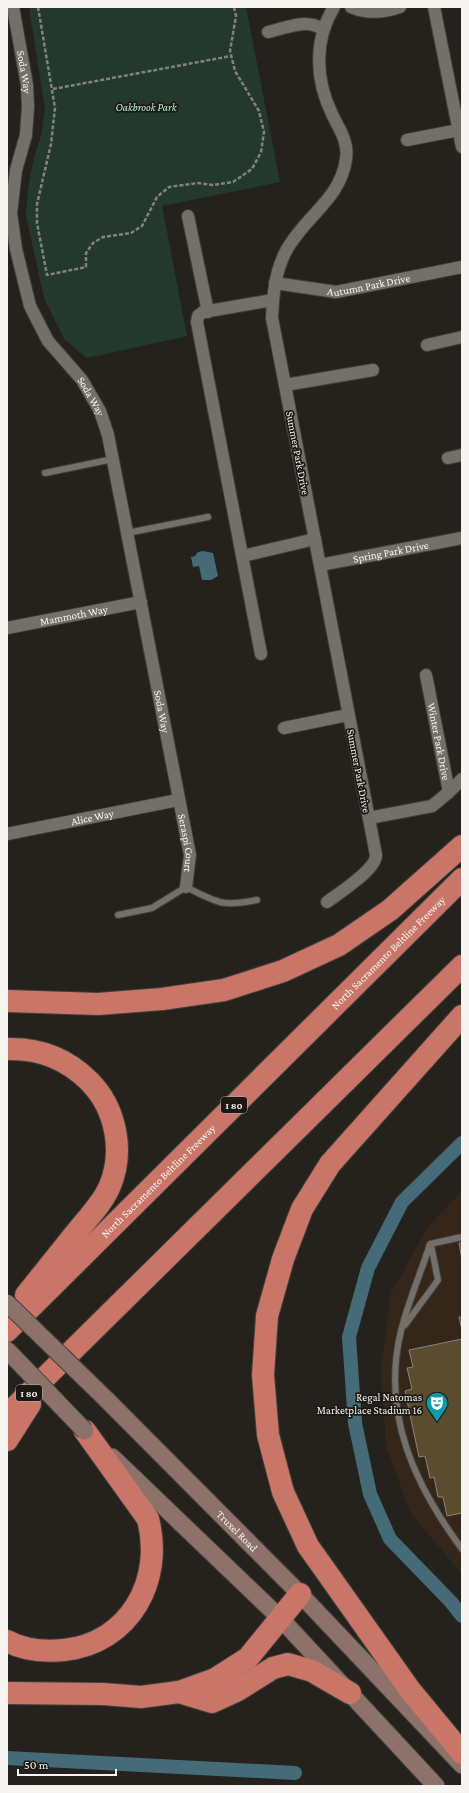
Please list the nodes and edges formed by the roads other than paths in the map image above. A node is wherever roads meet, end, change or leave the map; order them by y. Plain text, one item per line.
1 (13, 7) edge
2 (334, 7) edge
3 (351, 7) edge
4 (400, 7) edge
5 (434, 7) edge
6 (322, 30) junction
7 (268, 32) dead end
8 (459, 130) junction
9 (407, 140) dead end
10 (462, 147) edge
11 (188, 216) dead end
12 (462, 267) edge
13 (275, 283) junction
14 (273, 300) junction
15 (208, 312) junction
16 (462, 337) edge
17 (427, 345) dead end
18 (373, 370) dead end
19 (285, 385) junction
20 (462, 455) edge
21 (448, 458) dead end
22 (113, 459) junction
23 (45, 473) dead end
24 (208, 517) dead end
25 (127, 533) junction
26 (462, 538) edge
27 (316, 539) junction
28 (243, 556) junction
29 (320, 565) junction
30 (141, 602) junction
31 (7, 628) edge
32 (261, 654) dead end
33 (426, 675) dead end
34 (348, 715) junction
35 (284, 728) dead end
36 (462, 779) edge
37 (449, 792) junction
38 (178, 800) junction
39 (369, 818) junction
40 (7, 834) edge
41 (462, 846) edge
42 (462, 879) edge
43 (186, 887) junction
44 (257, 900) dead end
45 (327, 902) dead end
46 (118, 915) dead end
47 (462, 966) edge
48 (7, 1001) edge
49 (462, 1016) edge
50 (7, 1049) edge
51 (462, 1237) edge
52 (430, 1244) junction
53 (7, 1303) edge
54 (7, 1319) edge
55 (7, 1331) edge
56 (401, 1331) junction
57 (7, 1350) edge
58 (52, 1371) junction
59 (7, 1415) edge
60 (85, 1431) junction
61 (7, 1440) edge
62 (462, 1549) edge
63 (300, 1594) junction
64 (281, 1619) junction
65 (7, 1641) edge
66 (179, 1692) junction
67 (7, 1693) edge
68 (350, 1693) junction
69 (462, 1754) edge
70 (462, 1765) edge
71 (436, 1786) edge

1 - 22 street, Soda Way
2 - 6 street, Summer Park Drive
3 - 4 street
5 - 8 street
6 - 7 street
6 - 13 street, Summer Park Drive
8 - 9 street
8 - 10 street
11 - 15 street
12 - 13 street, Autumn Park Drive
13 - 14 street, Summer Park Drive
14 - 15 street
14 - 19 street, Summer Park Drive
15 - 28 street
16 - 17 street
18 - 19 street
19 - 27 street, Summer Park Drive
20 - 21 street
22 - 23 lane
22 - 25 street, Soda Way
24 - 25 lane
25 - 30 street, Soda Way
26 - 29 street, Spring Park Drive
27 - 28 street
27 - 29 street, Summer Park Drive
28 - 32 street
29 - 34 street, Summer Park Drive
30 - 31 street, Mammoth Way
30 - 38 street, Soda Way
33 - 37 street, Winter Park Drive
34 - 35 street
34 - 39 street, Summer Park Drive
36 - 37 street, Winter Park Drive
37 - 39 street
38 - 40 street, Alice Way
38 - 43 street, Seraspi Court
39 - 45 street, Summer Park Drive
41 - 48 highway
42 - 55 highway, North Sacramento Beltline Freeway / I 80
43 - 44 lane
43 - 46 lane
47 - 58 highway, I 80
49 - 69 highway
50 - 54 highway
51 - 52 lane
52 - 56 lane
52 - 56 lane
53 - 63 main road, Truxel Road, bridge
56 - 62 lane
57 - 60 main road, bridge
58 - 59 highway, I 80
58 - 61 highway
60 - 64 main road
60 - 65 highway
63 - 64 highway
63 - 70 main road, Truxel Road
64 - 66 highway
64 - 68 main road
66 - 67 highway
66 - 68 highway
68 - 71 main road

